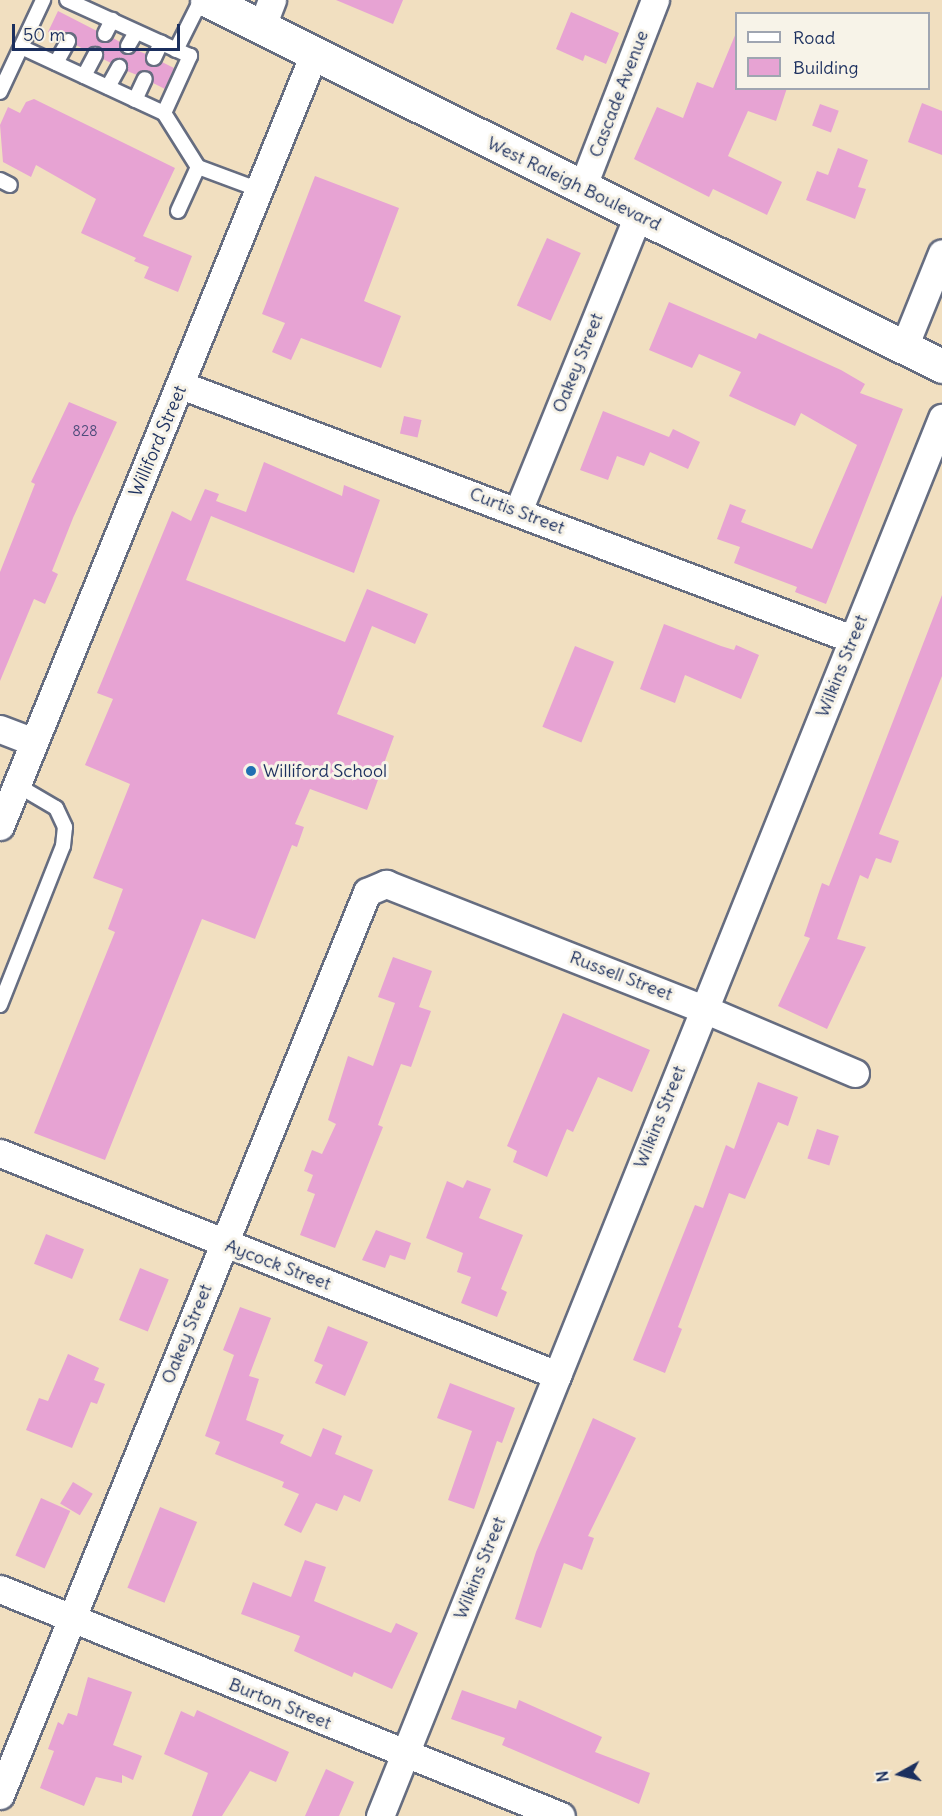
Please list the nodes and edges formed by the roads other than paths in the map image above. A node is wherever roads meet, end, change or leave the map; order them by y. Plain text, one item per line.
1 (43, 0) edge
2 (67, 0) edge
3 (201, 0) edge
4 (207, 0) edge
5 (655, 0) edge
6 (85, 8) junction
7 (267, 13) edge
8 (112, 20) junction
9 (78, 21) dead end
10 (135, 32) junction
11 (105, 34) dead end
12 (68, 41) dead end
13 (161, 43) junction
14 (128, 46) dead end
15 (21, 47) junction
16 (176, 50) junction
17 (314, 54) junction
18 (94, 55) dead end
19 (154, 58) dead end
20 (56, 63) junction
21 (118, 66) dead end
22 (84, 76) junction
23 (145, 79) dead end
24 (108, 87) junction
25 (0, 92) edge
26 (135, 100) junction
27 (164, 113) junction
28 (198, 167) junction
29 (582, 188) junction
30 (260, 190) junction
31 (178, 211) dead end
32 (638, 216) junction
33 (942, 253) edge
34 (904, 347) junction
35 (942, 366) edge
36 (182, 385) junction
37 (942, 418) edge
38 (518, 511) junction
39 (852, 639) junction
40 (0, 729) edge
41 (34, 742) junction
42 (17, 785) junction
43 (0, 826) edge
44 (386, 885) joint
45 (0, 1005) edge
46 (704, 1009) junction
47 (855, 1073) dead end
48 (0, 1153) edge
49 (224, 1244) junction
50 (557, 1375) junction
51 (0, 1589) edge
52 (71, 1617) junction
53 (405, 1755) junction
54 (0, 1796) edge
55 (380, 1816) edge
56 (561, 1816) edge

1 - 15 lane
2 - 6 lane
3 - 16 lane
4 - 7 main road, West Raleigh Boulevard
5 - 29 street, Cascade Avenue
6 - 8 lane
6 - 9 lane
7 - 17 main road, West Raleigh Boulevard
8 - 10 lane
8 - 11 lane
10 - 13 lane
10 - 14 lane
12 - 20 lane
13 - 16 lane
13 - 19 lane
15 - 20 lane
15 - 25 lane
16 - 27 lane
17 - 29 main road, West Raleigh Boulevard
17 - 30 street, Williford Street
18 - 22 lane
20 - 22 lane
21 - 24 lane
22 - 24 lane
23 - 26 lane
24 - 26 lane
26 - 27 lane
27 - 28 lane
28 - 30 lane
28 - 31 lane
29 - 32 main road, West Raleigh Boulevard
30 - 36 street, Williford Street
32 - 34 main road, West Raleigh Boulevard
32 - 38 street, Oakey Street
33 - 34 street
34 - 35 main road, West Raleigh Boulevard
36 - 38 street, Curtis Street
36 - 41 street, Williford Street
37 - 39 street, Wilkins Street
38 - 39 street, Curtis Street
39 - 46 street, Wilkins Street
40 - 41 street
41 - 42 street, Williford Street
42 - 43 street, Williford Street
42 - 45 lane
44 - 46 street, Russell Street
44 - 49 street, Oakey Street
46 - 47 street, Russell Street
46 - 50 street, Wilkins Street
48 - 49 street, Aycock Street
49 - 50 street, Aycock Street
49 - 52 street, Oakey Street
50 - 53 street, Wilkins Street
51 - 52 street, Burton Street
52 - 53 street, Burton Street
52 - 54 street, Oakey Street
53 - 55 street, Wilkins Street
53 - 56 street, Burton Street

